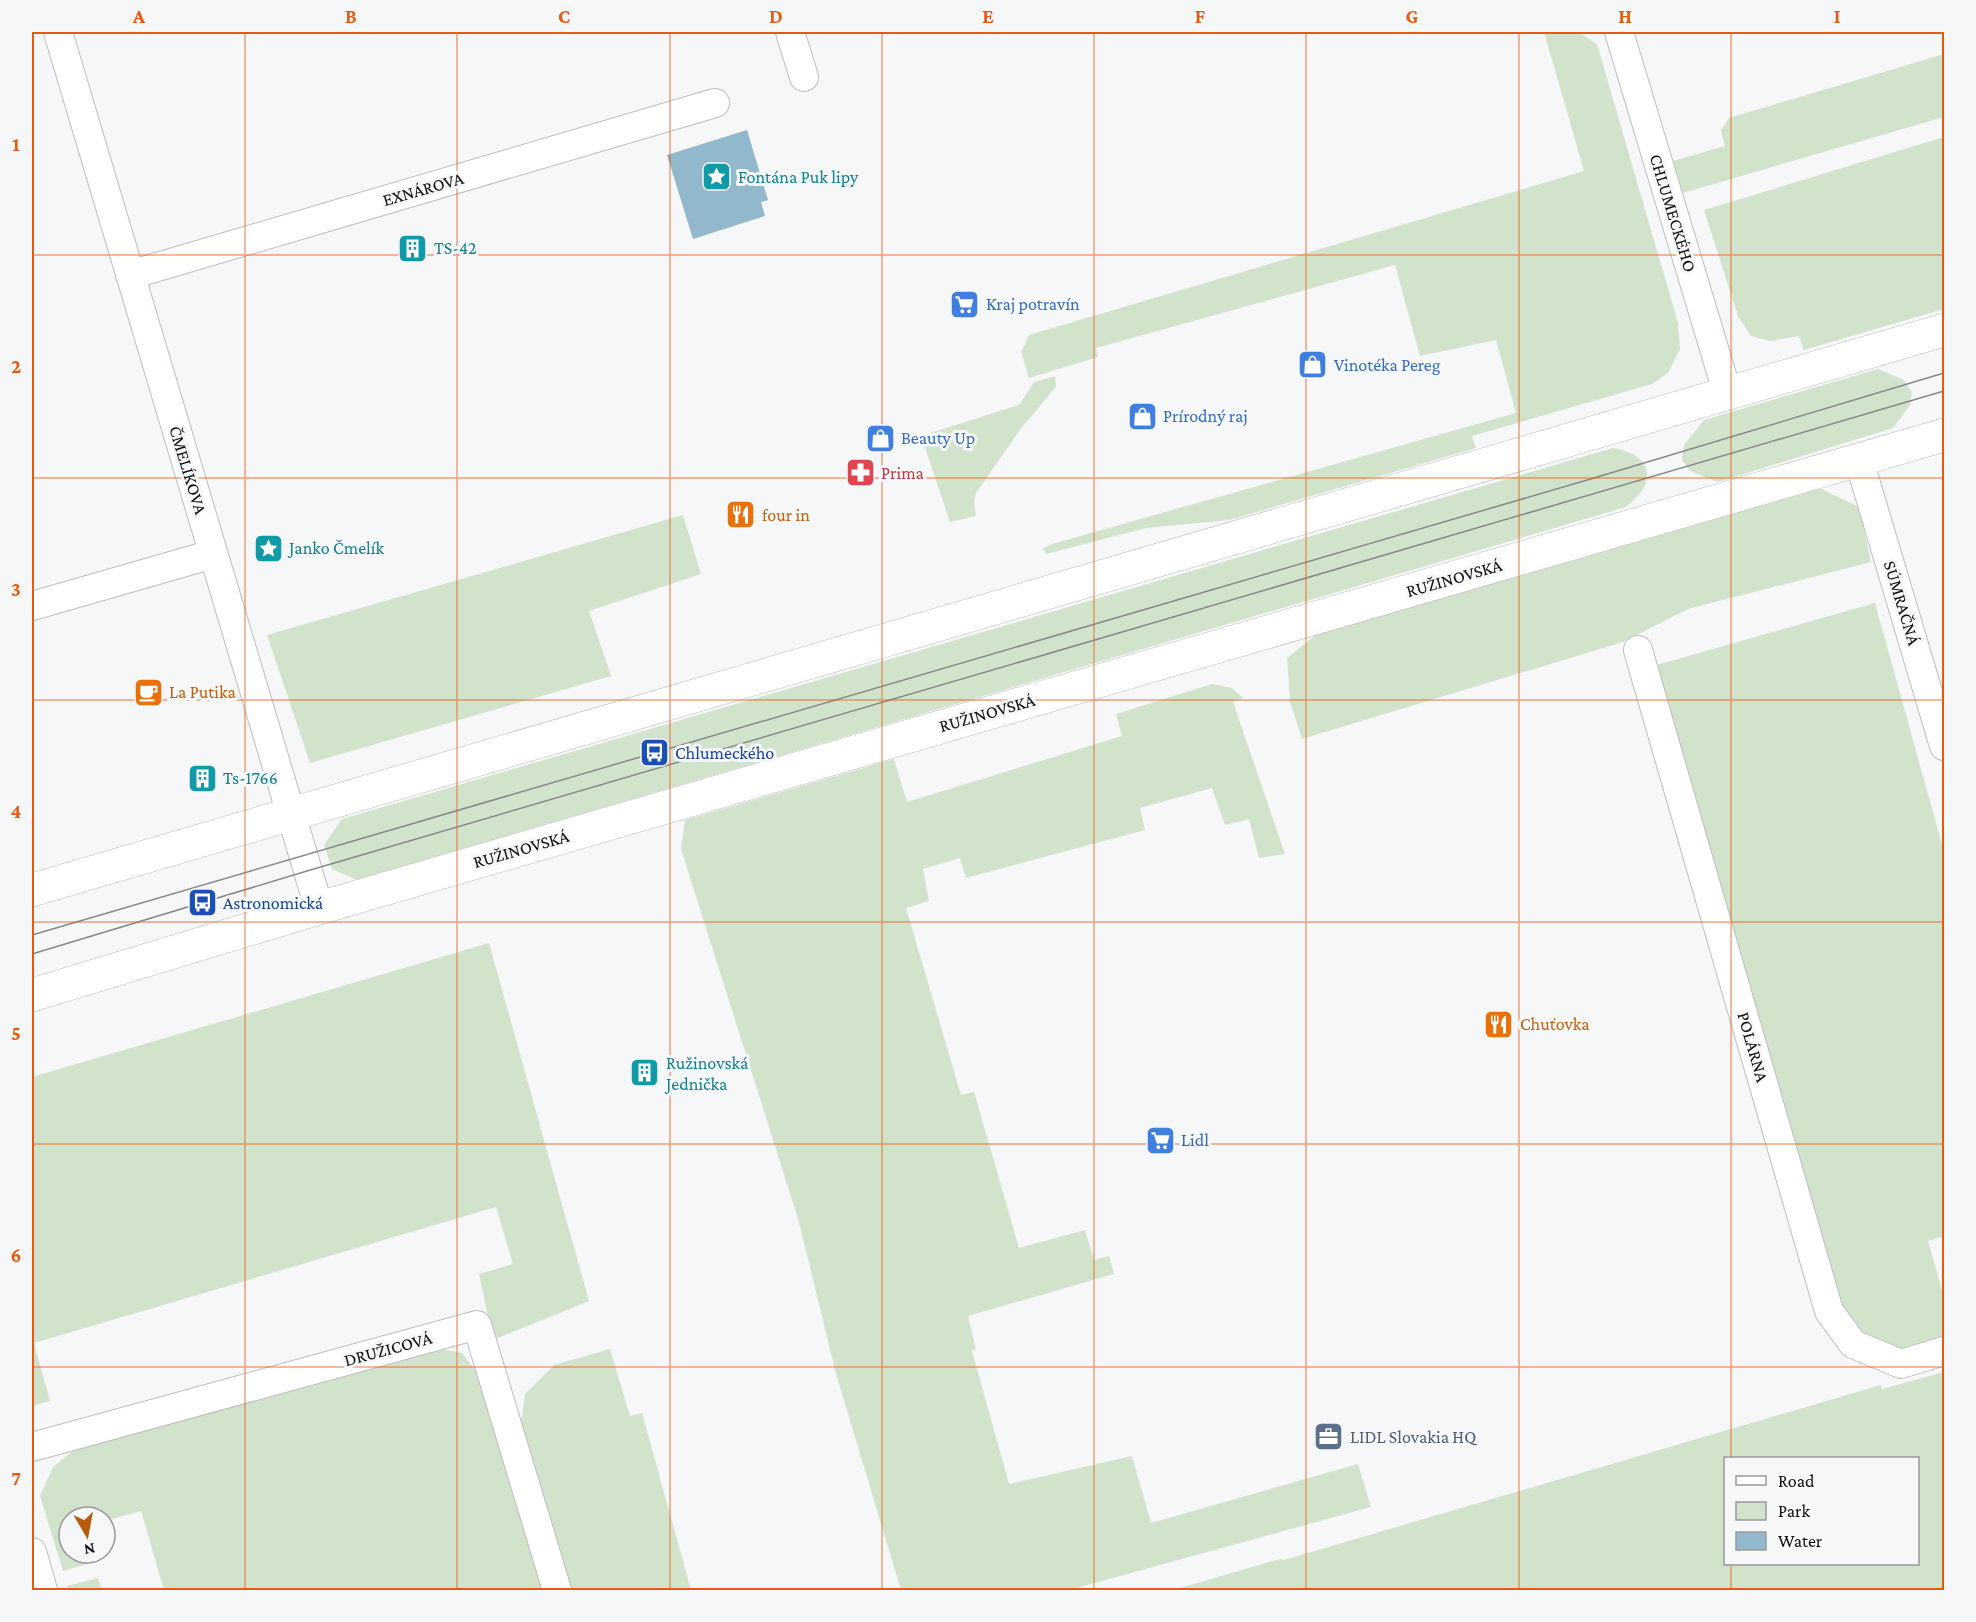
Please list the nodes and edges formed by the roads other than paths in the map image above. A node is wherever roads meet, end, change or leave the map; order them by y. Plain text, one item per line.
1 (58, 32) edge
2 (790, 32) edge
3 (1619, 32) edge
4 (804, 77) dead end
5 (715, 103) dead end
6 (130, 275) junction
7 (1944, 330) edge
8 (1728, 395) junction
9 (1944, 435) edge
10 (1859, 460) junction
11 (213, 554) junction
12 (32, 606) edge
13 (1638, 650) dead end
14 (1944, 746) edge
15 (291, 815) junction
16 (32, 890) edge
17 (319, 908) junction
18 (32, 995) edge
19 (1944, 1351) edge
20 (32, 1447) edge
21 (32, 1552) edge
22 (43, 1590) edge
23 (557, 1590) edge

1 - 6 street, ČMELÍKOVA
2 - 4 street
3 - 8 street, CHLUMECKÉHO
5 - 6 street, EXNÁROVA
6 - 11 street, ČMELÍKOVA
7 - 8 street
8 - 15 street
9 - 10 street, RUŽINOVSKÁ
10 - 14 street, SÚMRAČNÁ
10 - 17 street, RUŽINOVSKÁ
11 - 12 street
11 - 15 street, ČMELÍKOVA
13 - 19 street, POLÁRNA
15 - 16 street
15 - 17 street, ČMELÍKOVA
17 - 18 street, RUŽINOVSKÁ
20 - 23 street, DRUŽICOVÁ
21 - 22 street

